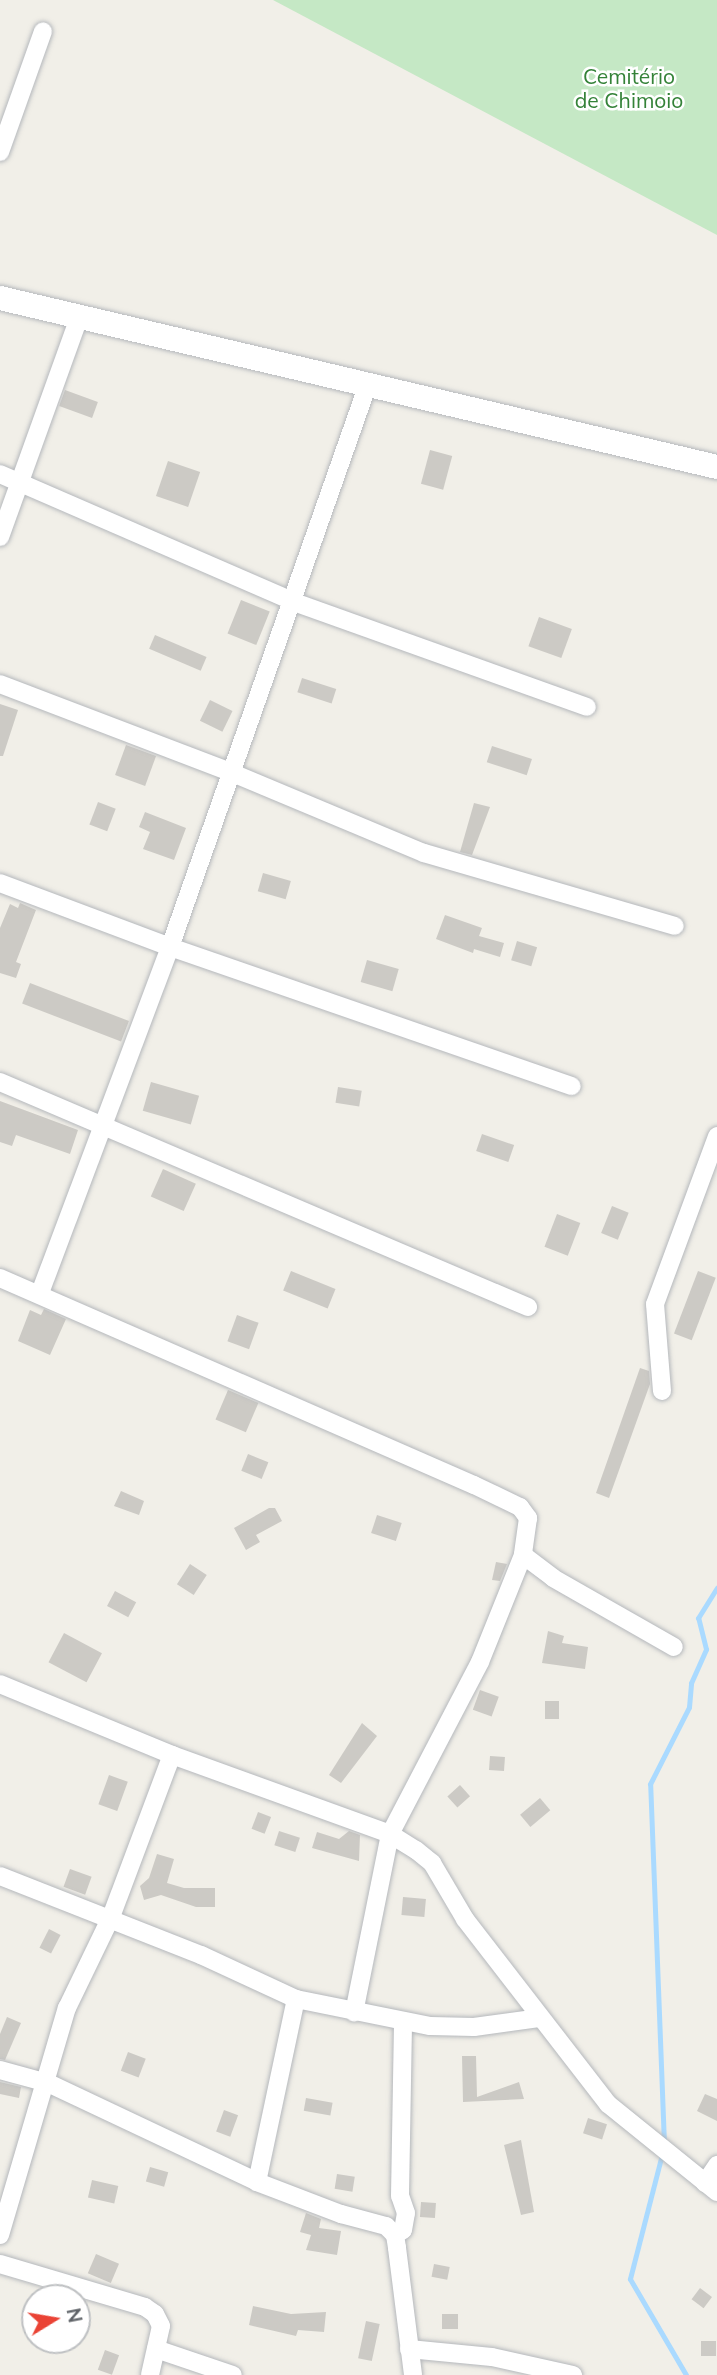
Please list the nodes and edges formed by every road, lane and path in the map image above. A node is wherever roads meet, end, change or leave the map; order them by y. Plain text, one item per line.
1 (43, 31) dead end
2 (0, 152) edge
3 (0, 298) edge
4 (79, 317) junction
5 (368, 384) junction
6 (717, 467) edge
7 (0, 474) edge
8 (19, 481) junction
9 (0, 537) edge
10 (294, 602) junction
11 (0, 684) edge
12 (587, 707) dead end
13 (230, 772) junction
14 (0, 883) edge
15 (675, 926) dead end
16 (170, 947) junction
17 (0, 1082) edge
18 (572, 1086) dead end
19 (101, 1123) junction
20 (717, 1136) edge
21 (0, 1278) edge
22 (40, 1293) junction
23 (528, 1307) dead end
24 (662, 1391) dead end
25 (523, 1555) junction
26 (674, 1647) dead end
27 (0, 1684) edge
28 (172, 1755) junction
29 (390, 1834) junction
30 (0, 1876) edge
31 (111, 1917) junction
32 (296, 1999) junction
33 (354, 2012) junction
34 (540, 2018) junction
35 (403, 2023) junction
36 (0, 2070) edge
37 (48, 2083) junction
38 (717, 2165) edge
39 (257, 2182) junction
40 (711, 2187) edge
41 (0, 2235) edge
42 (395, 2235) junction
43 (0, 2264) edge
44 (156, 2349) junction
45 (408, 2349) junction
46 (150, 2375) edge
47 (233, 2375) edge
48 (413, 2375) edge
49 (573, 2375) edge

1 - 2 street
3 - 4 street
4 - 5 street
4 - 8 street
5 - 6 street
5 - 10 street
7 - 8 street
8 - 9 street
8 - 10 street
10 - 12 street
10 - 13 street
11 - 13 street
13 - 15 street
13 - 16 street
14 - 16 street
16 - 18 street
16 - 19 street
17 - 19 street
19 - 22 street
19 - 23 street
20 - 24 street
21 - 22 street
22 - 25 street
25 - 26 street
25 - 29 street
27 - 28 street
28 - 29 street
28 - 31 street
29 - 33 street
29 - 34 street
30 - 31 street
31 - 32 street
31 - 37 street
32 - 33 street
32 - 39 street
33 - 35 street
34 - 35 street
34 - 40 street
35 - 42 street
36 - 37 street
37 - 39 street
37 - 41 street
38 - 40 street
39 - 42 street
42 - 45 street
43 - 44 street
44 - 46 street
44 - 47 street
45 - 48 street
45 - 49 street

